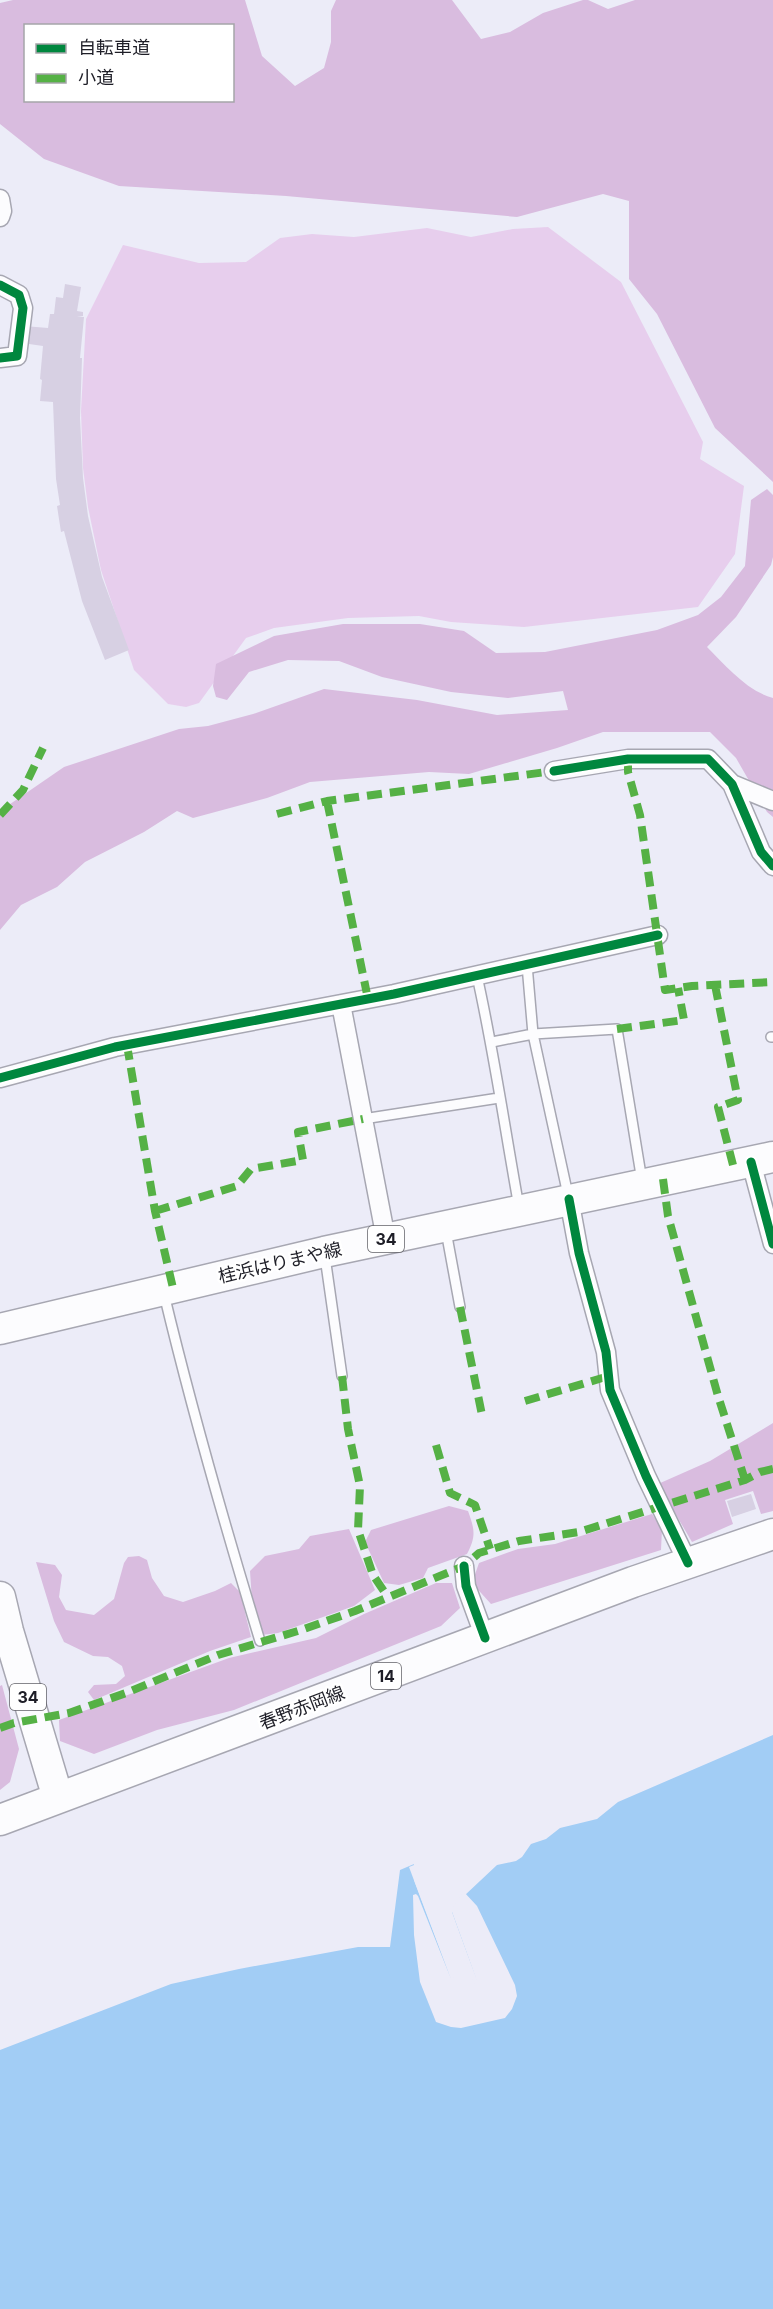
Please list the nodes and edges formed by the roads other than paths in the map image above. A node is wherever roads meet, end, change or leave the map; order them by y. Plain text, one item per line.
1 (0, 199) edge
2 (0, 216) edge
3 (0, 285) edge
4 (0, 358) edge
5 (554, 771) dead end
6 (732, 784) junction
7 (773, 801) edge
8 (773, 866) edge
9 (658, 935) dead end
10 (526, 964) junction
11 (477, 976) junction
12 (341, 1004) junction
13 (533, 1034) junction
14 (492, 1042) junction
15 (0, 1078) edge
16 (499, 1098) junction
17 (363, 1119) junction
18 (762, 1159) edge
19 (643, 1184) junction
20 (569, 1199) junction
21 (519, 1210) junction
22 (445, 1226) junction
23 (386, 1239) junction
24 (773, 1244) edge
25 (324, 1252) junction
26 (163, 1291) junction
27 (460, 1306) dead end
28 (0, 1329) edge
29 (342, 1376) dead end
30 (773, 1534) edge
31 (688, 1563) junction
32 (464, 1566) dead end
33 (0, 1597) edge
34 (485, 1638) junction
35 (260, 1641) dead end
36 (58, 1798) junction
37 (0, 1820) edge

1 - 2 street
3 - 4 street
5 - 6 street
6 - 7 street
6 - 8 street
9 - 10 street
10 - 11 street
10 - 13 lane
11 - 12 street
11 - 14 lane
12 - 15 street
12 - 17 street
13 - 14 lane
13 - 19 lane
13 - 20 lane
14 - 16 lane
16 - 17 lane
16 - 21 lane
17 - 23 street
18 - 19 main road, 桂浜はりまや線 / 34
18 - 24 street
19 - 20 main road, 桂浜はりまや線 / 34
20 - 21 main road, 桂浜はりまや線 / 34
20 - 31 street
21 - 22 main road, 桂浜はりまや線 / 34
22 - 23 main road, 桂浜はりまや線 / 34
22 - 27 lane
23 - 25 main road, 桂浜はりまや線 / 34
25 - 26 main road, 桂浜はりまや線 / 34
25 - 29 lane
26 - 28 main road, 桂浜はりまや線 / 34
26 - 35 lane
30 - 31 main road, 春野赤岡線 / 14
31 - 34 main road, 春野赤岡線 / 14
32 - 34 street
33 - 36 main road, 34
34 - 36 main road, 春野赤岡線 / 14
36 - 37 main road, 春野赤岡線 / 14

